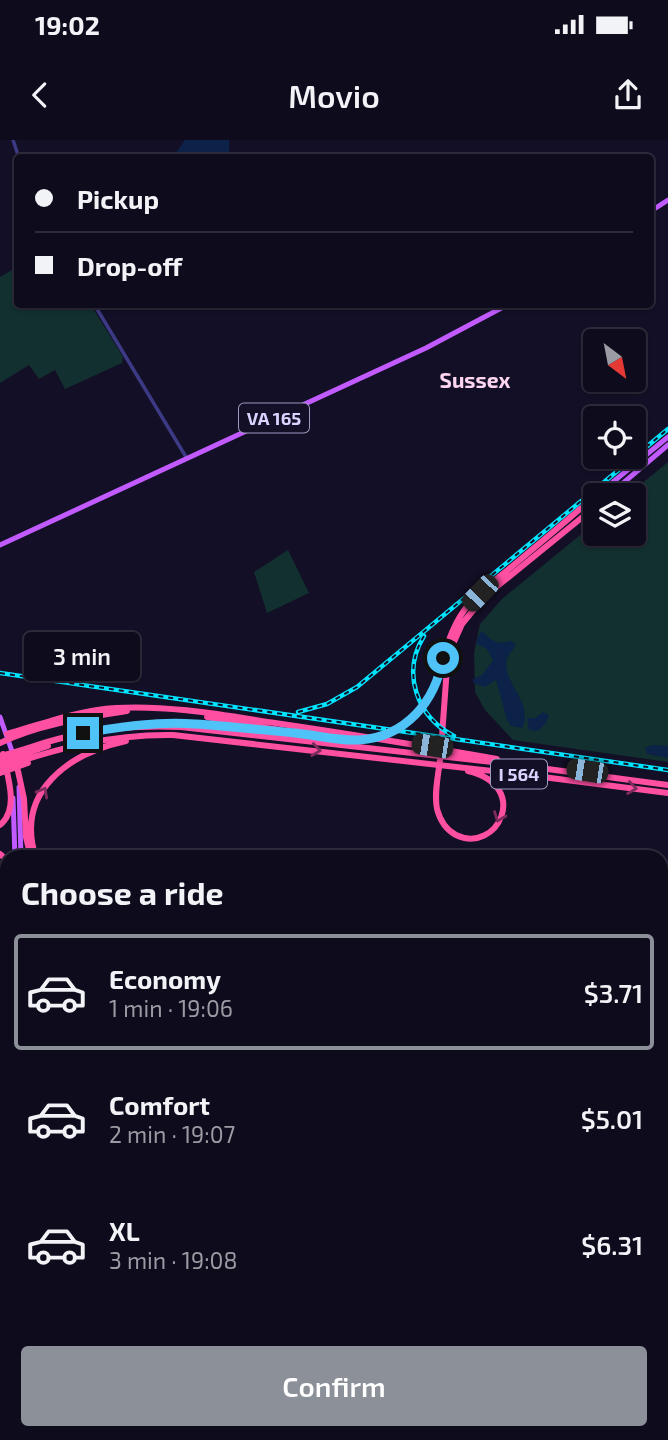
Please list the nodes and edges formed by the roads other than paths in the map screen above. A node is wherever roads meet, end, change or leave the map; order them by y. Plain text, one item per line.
1 (96, 308) edge
2 (501, 308) edge
3 (668, 436) edge
4 (668, 445) edge
5 (186, 457) junction
6 (612, 483) edge
7 (622, 483) edge
8 (583, 512) joint
9 (0, 545) edge
10 (142, 709) junction
11 (158, 709) junction
12 (0, 717) edge
13 (135, 726) junction
14 (292, 733) junction
15 (150, 735) junction
16 (3, 743) edge
17 (26, 756) junction
18 (369, 757) junction
19 (0, 762) edge
20 (439, 768) edge
21 (439, 768) edge
22 (439, 768) edge
23 (439, 768) edge
24 (2, 771) edge
25 (18, 771) junction
26 (609, 776) junction
27 (668, 783) edge
28 (668, 793) edge
29 (0, 825) edge
30 (15, 850) edge
31 (21, 850) edge
32 (31, 850) edge
33 (34, 850) edge

1 - 5 street
2 - 5 main road, VA 165
3 - 6 main road
4 - 7 main road
5 - 9 main road, VA 165
8 - 14 highway
23 -> 8 highway
10 - 11 highway
10 - 16 highway
10 - 16 highway
11 - 14 highway
11 - 26 highway
12 - 16 main road
13 - 14 highway
13 - 17 highway
13 - 26 highway
15 - 17 highway
15 -> 18 highway, I 564
33 -> 15 highway
16 - 17 highway
16 - 25 main road
16 - 29 highway
16 - 30 main road
17 - 19 highway
17 - 24 highway
18 -> 20 highway
18 -> 28 highway, I 564
21 -> 22 highway
25 - 31 main road
25 - 32 highway
26 - 27 highway

